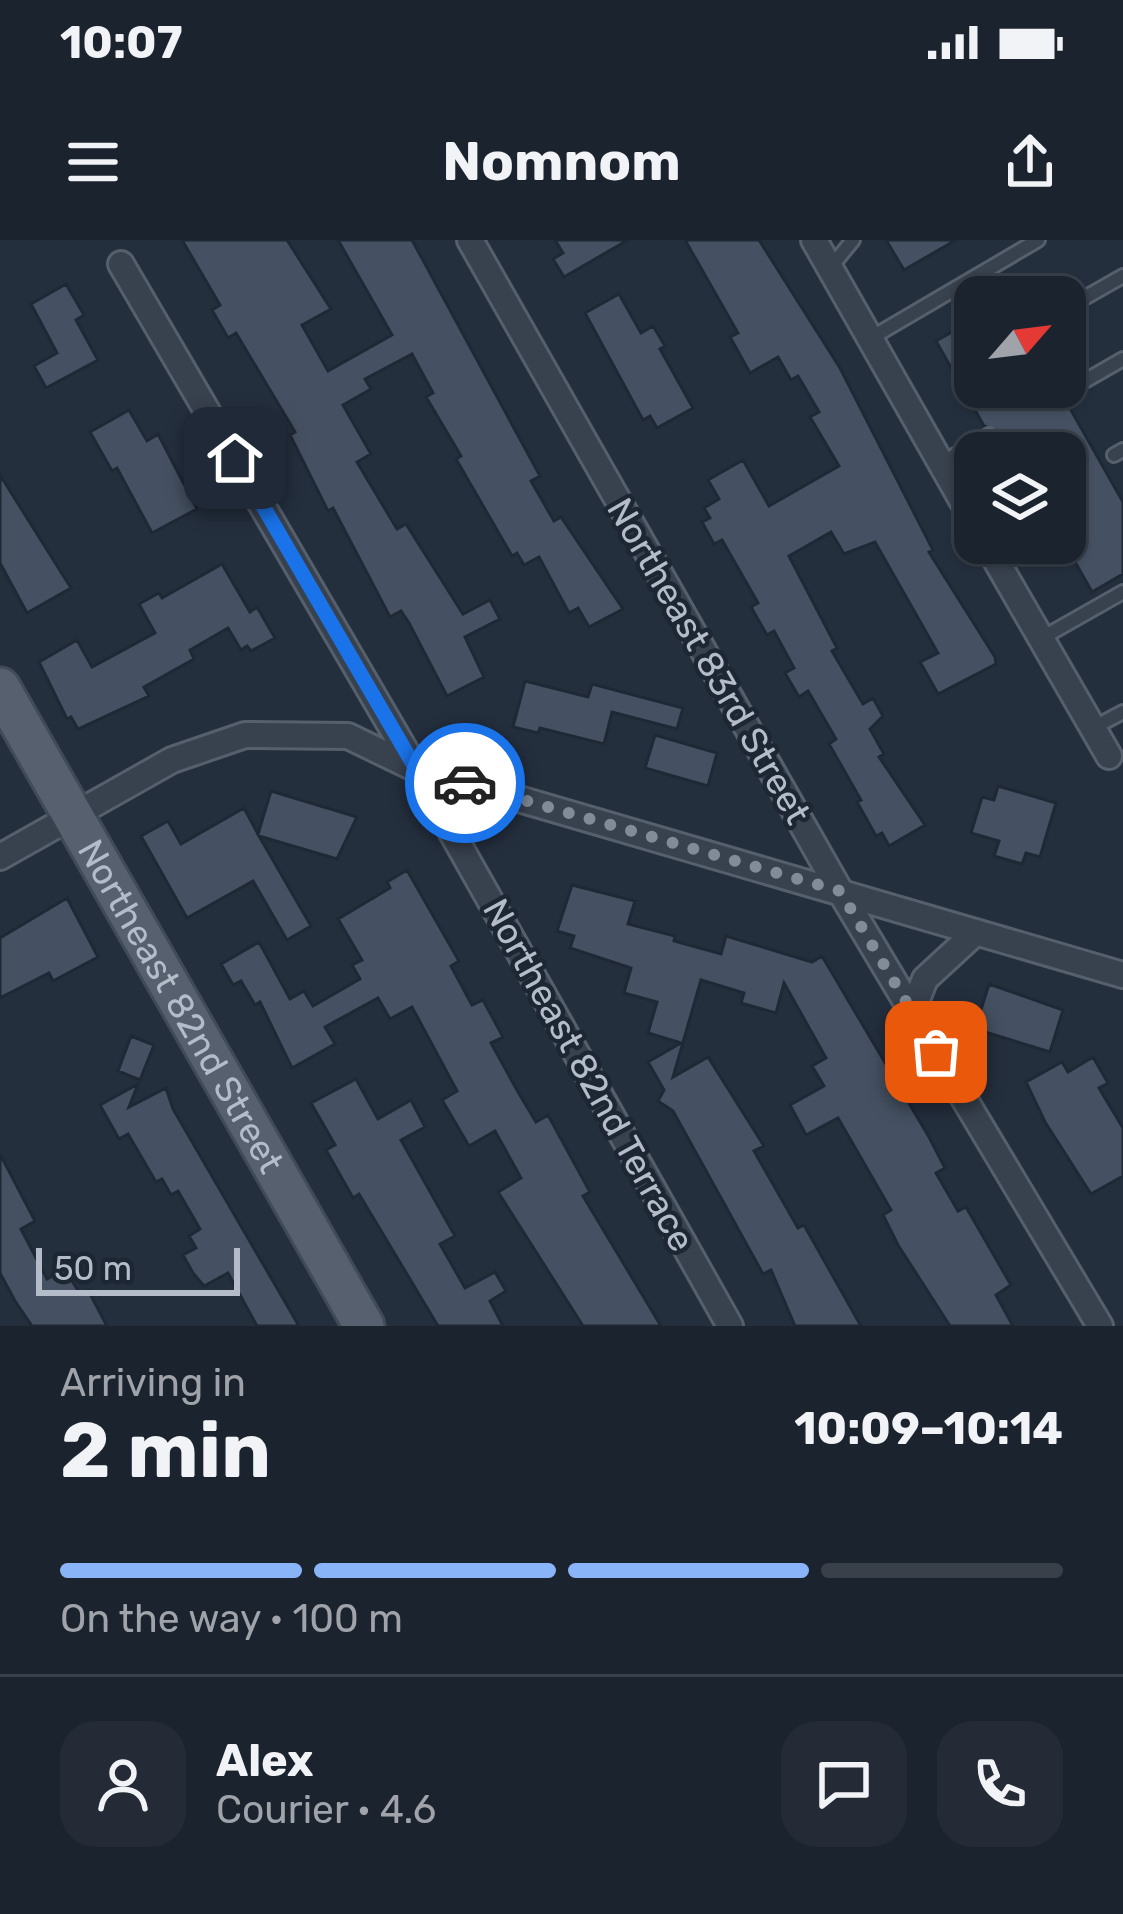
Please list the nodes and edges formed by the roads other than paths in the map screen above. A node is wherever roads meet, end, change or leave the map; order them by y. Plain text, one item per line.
1 (470, 240) edge
2 (814, 240) edge
3 (853, 240) edge
4 (1038, 240) edge
5 (121, 264) dead end
6 (830, 268) junction
7 (1123, 276) edge
8 (1086, 297) edge
9 (870, 338) junction
10 (1123, 359) edge
11 (1086, 380) edge
12 (954, 456) edge
13 (941, 464) junction
14 (954, 487) edge
15 (998, 564) edge
16 (1123, 592) edge
17 (1041, 639) junction
18 (0, 688) edge
19 (1123, 712) edge
20 (1092, 729) junction
21 (1108, 756) dead end
22 (416, 769) junction
23 (73, 814) junction
24 (0, 856) edge
25 (840, 891) junction
26 (976, 932) junction
27 (1123, 975) edge
28 (912, 1012) junction
29 (364, 1326) edge
30 (730, 1326) edge
31 (1100, 1326) edge

1 - 25 street, Northeast 83rd Street
2 - 6 street
3 - 6 lane
4 - 9 lane
5 - 22 street, Northeast 82nd Terrace
6 - 9 street
7 - 8 lane
9 - 13 street
10 - 11 lane
12 - 13 lane
13 - 14 street
15 - 17 street
16 - 17 lane
17 - 20 street
18 - 23 main road, Northeast 82nd Street
19 - 20 lane
20 - 21 street
22 - 23 street
22 - 25 street
22 - 30 street, Northeast 82nd Terrace
23 - 24 street
23 - 29 main road, Northeast 82nd Street
25 - 26 street
25 - 28 street, Northeast 83rd Street
26 - 27 street
26 - 28 street
28 - 31 street, Northeast 83rd Street

